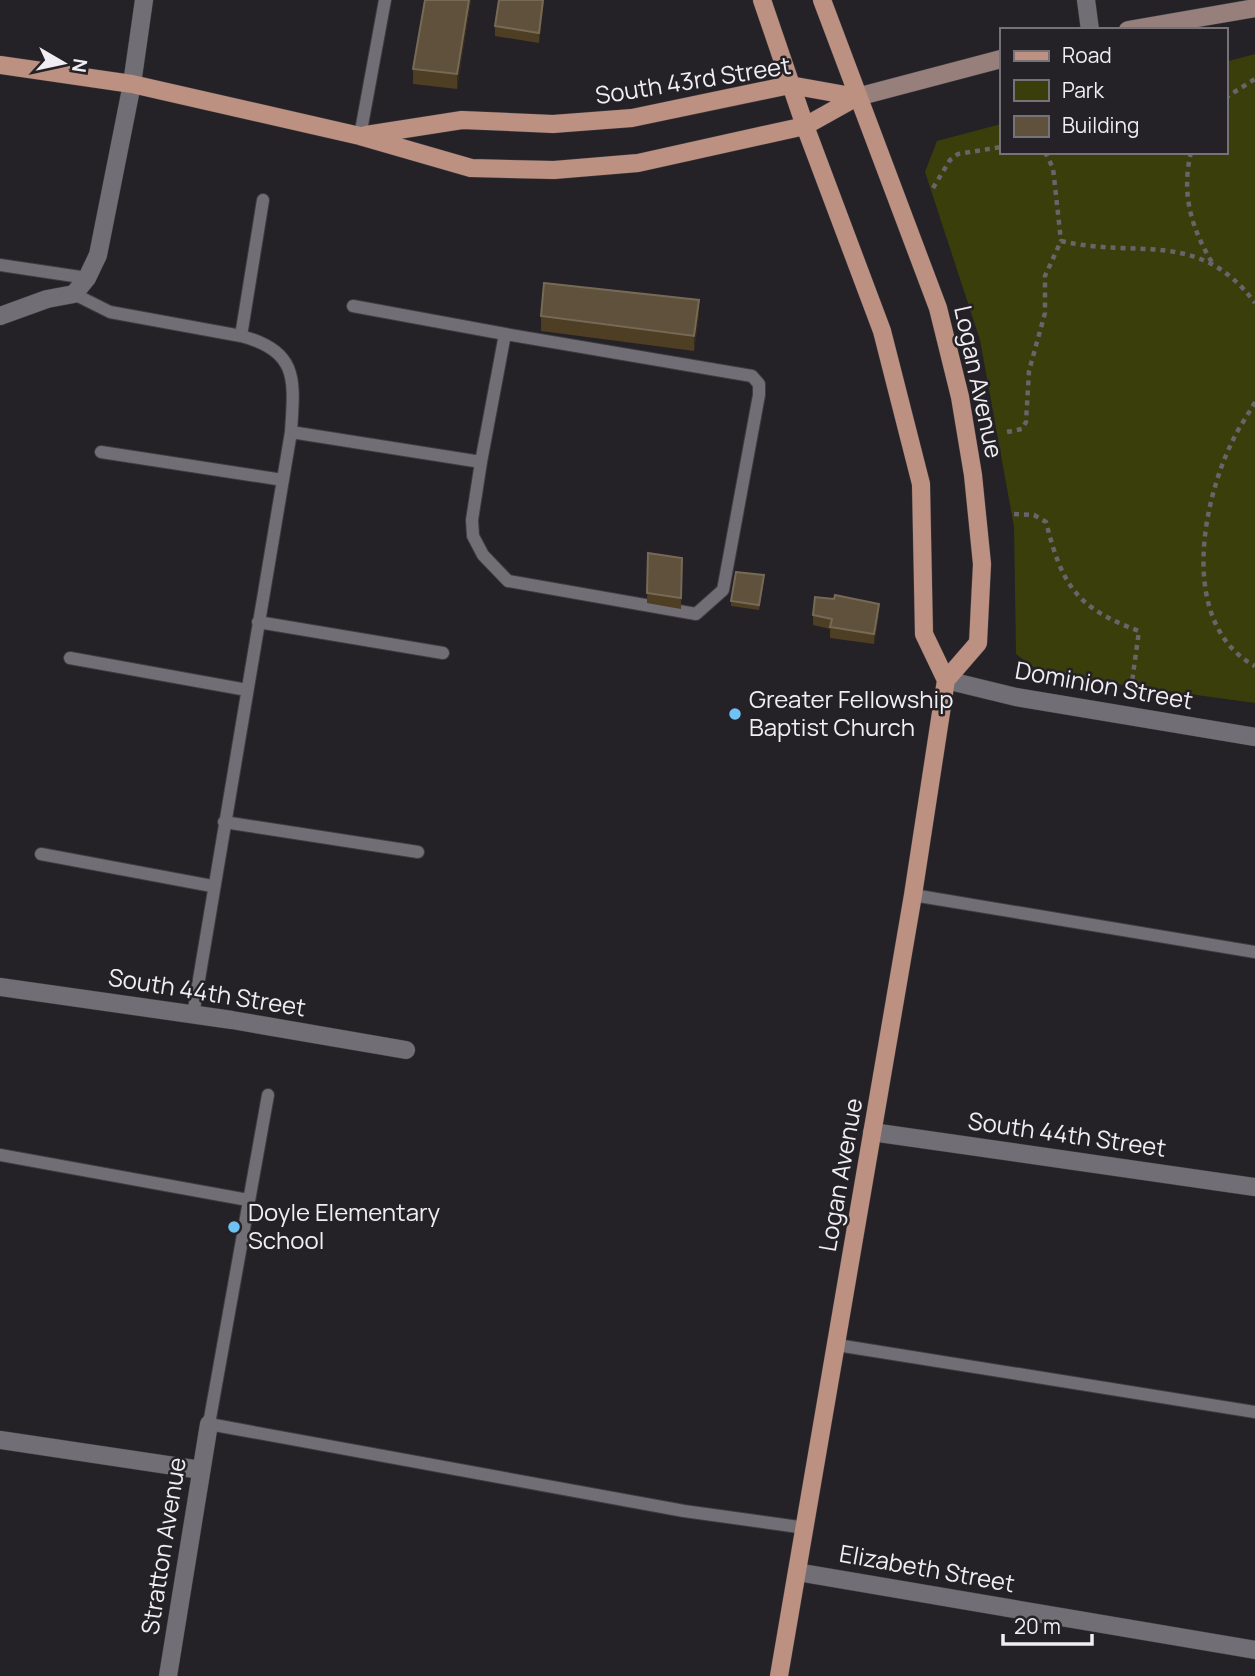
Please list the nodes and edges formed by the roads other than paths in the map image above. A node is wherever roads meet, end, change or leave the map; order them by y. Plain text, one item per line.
1 (144, 0) edge
2 (385, 0) edge
3 (762, 0) edge
4 (822, 0) edge
5 (1086, 0) edge
6 (1255, 8) edge
7 (1090, 28) edge
8 (1140, 28) edge
9 (1000, 59) edge
10 (0, 65) edge
11 (132, 84) junction
12 (790, 85) junction
13 (857, 97) junction
14 (804, 126) junction
15 (360, 135) junction
16 (263, 200) dead end
17 (0, 265) edge
18 (87, 278) junction
19 (75, 293) junction
20 (353, 306) dead end
21 (0, 316) edge
22 (505, 334) junction
23 (241, 336) junction
24 (291, 432) junction
25 (101, 452) dead end
26 (481, 462) junction
27 (283, 480) junction
28 (258, 622) junction
29 (443, 653) dead end
30 (70, 659) dead end
31 (946, 680) junction
32 (247, 690) junction
33 (1255, 737) edge
34 (224, 822) junction
35 (418, 852) dead end
36 (41, 854) dead end
37 (212, 886) junction
38 (913, 895) junction
39 (1255, 952) edge
40 (0, 987) edge
41 (192, 1015) junction
42 (406, 1051) dead end
43 (268, 1095) dead end
44 (872, 1132) junction
45 (0, 1155) edge
46 (1255, 1187) edge
47 (248, 1200) junction
48 (837, 1345) junction
49 (1255, 1412) edge
50 (209, 1424) junction
51 (0, 1440) edge
52 (201, 1470) junction
53 (806, 1528) junction
54 (797, 1572) junction
55 (1255, 1650) edge
56 (168, 1676) edge
57 (779, 1676) edge

1 - 11 street
2 - 15 lane
3 - 12 main road
4 - 13 main road, Logan Avenue
5 - 7 street
6 - 8 main road
9 - 13 main road
10 - 11 main road, South 43rd Street
11 - 15 main road, South 43rd Street
11 - 18 street
12 - 13 main road, South 43rd Street
12 - 14 main road
12 - 15 main road, South 43rd Street
13 - 14 main road, South 43rd Street
13 - 31 main road, Logan Avenue
14 - 15 main road, South 43rd Street
14 - 31 main road
16 - 23 lane
17 - 18 lane
18 - 19 street
19 - 21 street
19 - 23 lane
20 - 22 lane
22 - 26 lane
22 - 26 lane
23 - 24 lane
24 - 26 lane
24 - 27 lane
25 - 27 lane
27 - 28 lane
28 - 29 lane
28 - 32 lane
30 - 32 lane
31 - 33 street, Dominion Street
31 - 38 main road, Logan Avenue
32 - 34 lane
34 - 35 lane
34 - 37 lane
36 - 37 lane
37 - 41 lane
38 - 39 lane
38 - 44 main road, Logan Avenue
40 - 41 street, South 44th Street
41 - 42 street, South 44th Street
43 - 47 lane
44 - 46 street, South 44th Street
44 - 48 main road, Logan Avenue
45 - 47 lane
47 - 50 lane
48 - 49 lane
48 - 53 main road, Logan Avenue
50 - 52 street, Stratton Avenue
50 - 53 lane
51 - 52 street
52 - 56 street, Stratton Avenue
53 - 54 main road, Logan Avenue
54 - 55 street, Elizabeth Street
54 - 57 main road, Logan Avenue

